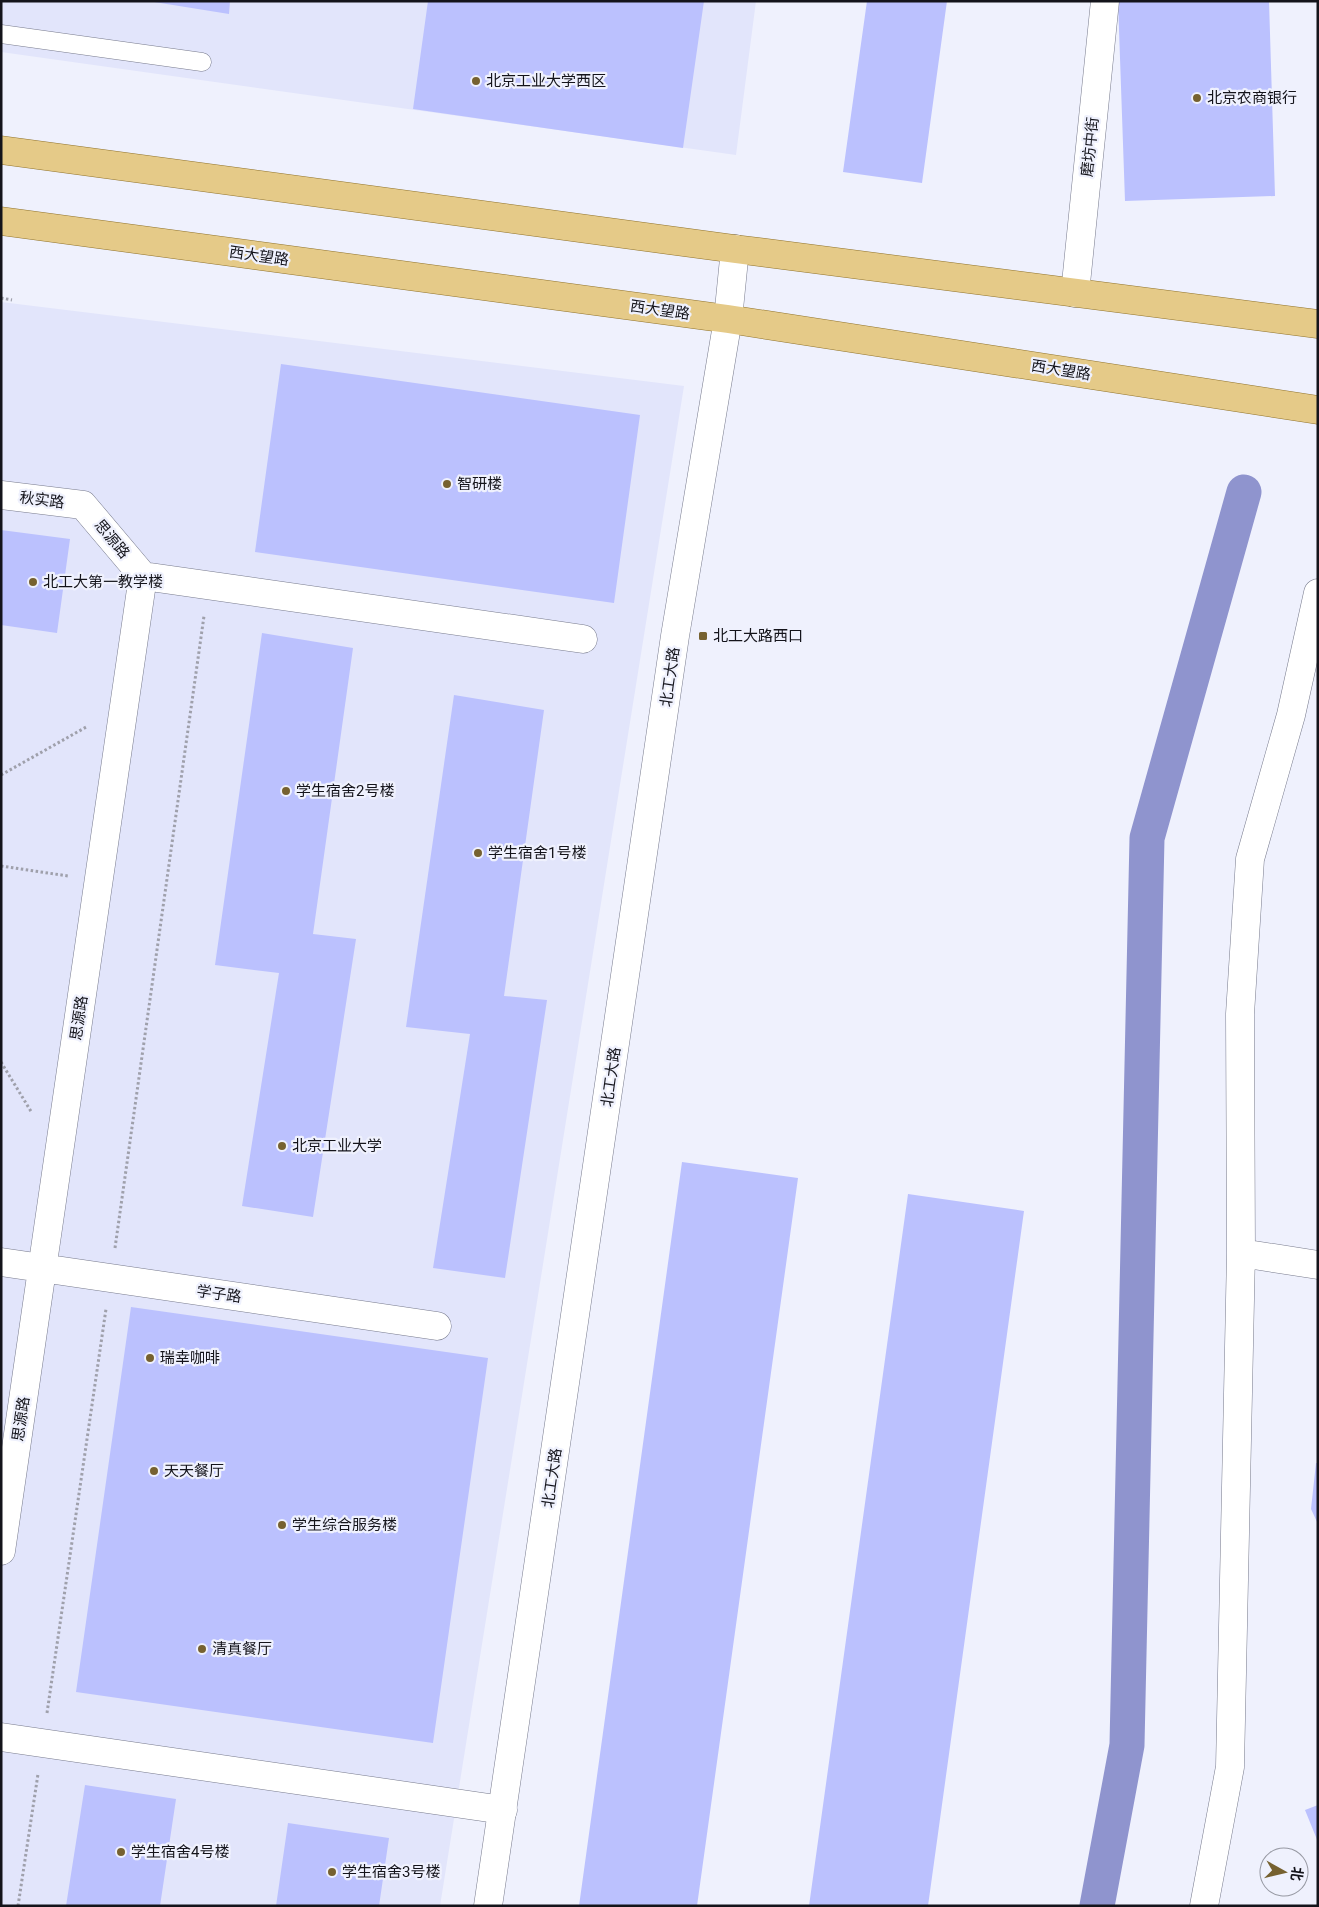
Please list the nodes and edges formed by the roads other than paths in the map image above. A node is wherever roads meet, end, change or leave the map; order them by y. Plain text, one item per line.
1 (1105, 1) edge
2 (1, 34) edge
3 (202, 62) dead end
4 (1, 150) edge
5 (1, 221) edge
6 (735, 249) junction
7 (1075, 293) junction
8 (728, 319) junction
9 (1318, 324) edge
10 (1318, 410) edge
11 (1, 495) edge
12 (83, 505) joint
13 (142, 576) junction
14 (1318, 593) edge
15 (583, 639) dead end
16 (1241, 1253) junction
17 (1, 1262) edge
18 (1318, 1265) edge
19 (42, 1268) junction
20 (437, 1326) dead end
21 (1, 1551) edge
22 (1, 1737) edge
23 (504, 1810) junction
24 (488, 1906) edge
25 (1204, 1906) edge

1 - 7 street, 磨坊中街
2 - 3 lane
4 - 6 main road
5 - 8 main road, 西大望路
6 - 7 main road
6 - 8 street, 北工大路
7 - 9 main road
8 - 10 main road, 西大望路
8 - 23 street, 北工大路
11 - 12 street, 秋实路
12 - 13 street, 思源路
13 - 15 street
13 - 19 street, 思源路
14 - 16 street
16 - 18 street
16 - 25 street
17 - 19 street, 学子路
19 - 20 street, 学子路
19 - 21 street, 思源路
22 - 23 street
23 - 24 street, 北工大路

